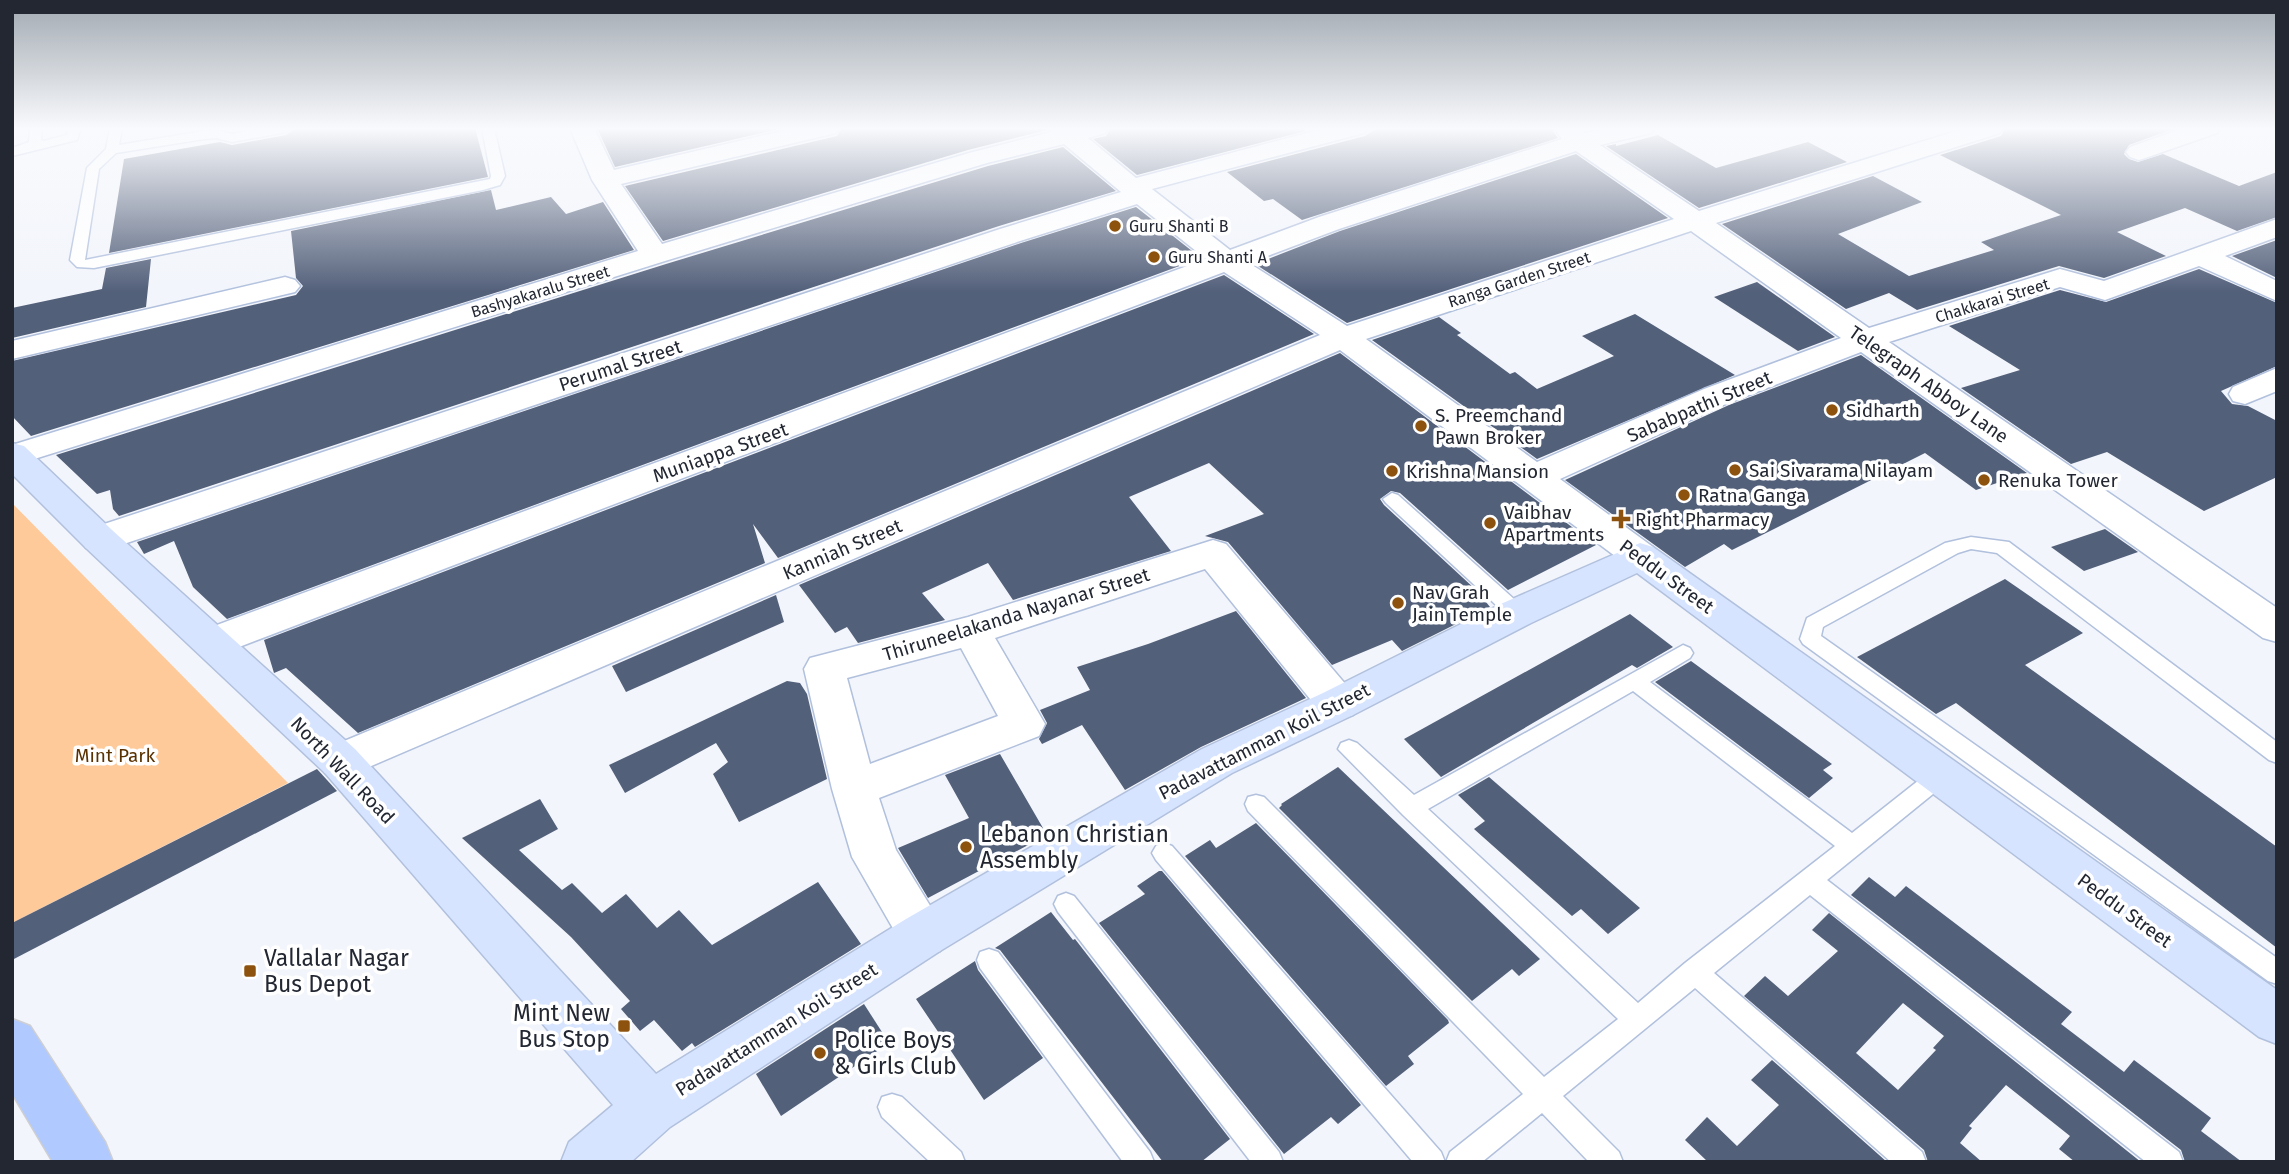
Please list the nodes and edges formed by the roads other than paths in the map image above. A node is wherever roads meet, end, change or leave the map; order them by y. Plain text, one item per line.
1 (91, 183) edge
2 (493, 183) edge
3 (607, 183) edge
4 (895, 183) edge
5 (1129, 183) edge
6 (1165, 183) edge
7 (1440, 183) edge
8 (1640, 183) edge
9 (1817, 183) edge
10 (1137, 191) junction
11 (1695, 221) junction
12 (2277, 227) edge
13 (655, 255) junction
14 (2202, 256) junction
15 (1228, 262) junction
16 (285, 286) dead end
17 (2277, 292) edge
18 (1343, 337) junction
19 (1866, 339) junction
20 (12, 350) edge
21 (2277, 378) edge
22 (2245, 394) dead end
23 (13, 455) edge
24 (1534, 477) junction
25 (1392, 499) dead end
26 (99, 539) junction
27 (1640, 556) junction
28 (1517, 612) junction
29 (2277, 628) edge
30 (971, 631) junction
31 (212, 642) junction
32 (1683, 653) dead end
33 (1634, 681) junction
34 (1338, 704) junction
35 (1349, 748) dead end
36 (2277, 754) edge
37 (340, 761) junction
38 (1941, 775) junction
39 (854, 789) junction
40 (1256, 804) dead end
41 (1411, 808) junction
42 (1852, 845) junction
43 (1164, 853) dead end
44 (1809, 880) junction
45 (1066, 904) dead end
46 (923, 935) junction
47 (989, 960) dead end
48 (1695, 971) junction
49 (2277, 973) edge
50 (1636, 1018) junction
51 (2277, 1020) edge
52 (12, 1044) edge
53 (1542, 1094) junction
54 (651, 1108) junction
55 (892, 1108) dead end
56 (85, 1162) edge
57 (589, 1162) edge
58 (951, 1162) edge
59 (1140, 1162) edge
60 (1269, 1162) edge
61 (1431, 1162) edge
62 (1460, 1162) edge
63 (1609, 1162) edge
64 (1912, 1162) edge
65 (2169, 1162) edge

1 - 2 lane
3 - 13 street
4 - 13 street, Bashyakaralu Street
5 - 10 street, Peddu Street
6 - 10 street, Perumal Street
7 - 15 street, Muniappa Street
8 - 11 street, Telegraph Abboy Lane
9 - 11 street, Ranga Garden Street
10 - 15 street, Peddu Street
10 - 26 street, Perumal Street
11 - 18 street, Ranga Garden Street
11 - 19 street, Telegraph Abboy Lane
12 - 14 street, Chakkarai Street
13 - 23 street, Bashyakaralu Street
14 - 17 street
14 - 19 street, Chakkarai Street
15 - 18 street, Peddu Street
15 - 31 street, Muniappa Street
16 - 20 street
18 - 24 street, Peddu Street
18 - 37 street, Kanniah Street
19 - 24 street, Sababpathi Street
19 - 29 street, Telegraph Abboy Lane
21 - 22 street
23 - 26 main road, North Wall Road
24 - 27 street, Peddu Street
25 - 28 lane
26 - 31 main road, North Wall Road
27 - 28 main road, Padavattamman Koil Street
27 - 38 main road, Peddu Street
28 - 34 main road, Padavattamman Koil Street
30 - 34 street, Thiruneelakanda Nayanar Street
30 - 39 street, Thiruneelakanda Nayanar Street
30 - 39 street
31 - 37 main road, North Wall Road
32 - 33 lane
33 - 41 lane
33 - 42 lane
34 - 46 main road, Padavattamman Koil Street
35 - 41 lane
36 - 49 lane
37 - 54 main road, North Wall Road
38 - 42 lane
38 - 51 main road, Peddu Street
39 - 46 street, Thiruneelakanda Nayanar Street
40 - 53 lane
41 - 50 lane
42 - 44 lane
43 - 61 lane
44 - 48 lane
44 - 65 lane
45 - 60 lane
46 - 54 main road, Padavattamman Koil Street
47 - 59 lane
48 - 50 lane
48 - 64 lane
50 - 53 lane
52 - 56 main road
53 - 62 lane
53 - 63 lane
54 - 57 main road, Padavattamman Koil Street
55 - 58 lane

